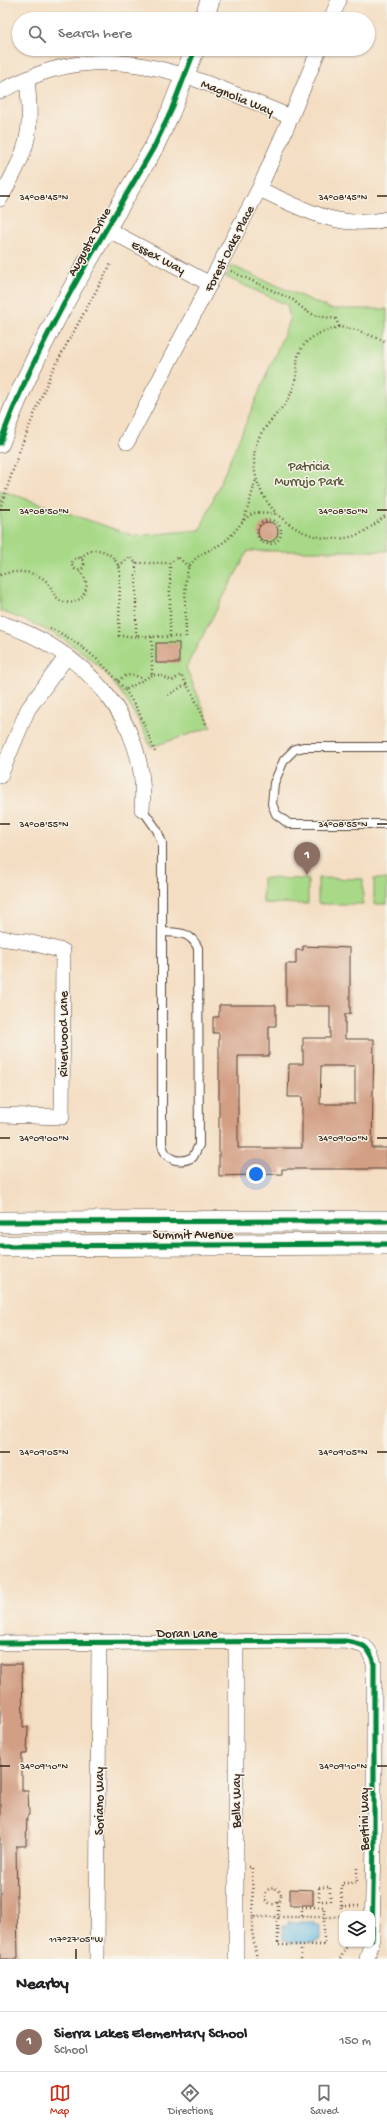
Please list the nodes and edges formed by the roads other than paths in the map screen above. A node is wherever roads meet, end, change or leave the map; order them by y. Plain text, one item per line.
1 (210, 0) edge
2 (339, 0) edge
3 (206, 12) edge
4 (334, 12) edge
5 (193, 56) edge
6 (316, 56) edge
7 (186, 75) junction
8 (27, 80) junction
9 (0, 92) edge
10 (291, 117) junction
11 (258, 189) junction
12 (0, 199) edge
13 (387, 219) edge
14 (107, 229) junction
15 (210, 284) junction
16 (127, 442) dead end
17 (0, 443) edge
18 (0, 623) edge
19 (67, 656) junction
20 (387, 747) edge
21 (0, 776) edge
22 (142, 809) joint
23 (387, 824) edge
24 (162, 932) junction
25 (0, 938) edge
26 (0, 1115) edge
27 (387, 1221) edge
28 (0, 1222) edge
29 (387, 1244) edge
30 (0, 1246) edge
31 (0, 1643) edge
32 (99, 1643) junction
33 (236, 1643) junction
34 (371, 1652) joint
35 (381, 1841) edge
36 (373, 1911) edge
37 (370, 1947) edge
38 (97, 1959) edge
39 (236, 1959) edge
40 (367, 1959) edge

1 - 3 street
2 - 4 street
5 - 7 street, Augusta Drive
6 - 10 street, Forest Oaks Place
7 - 8 street, Magnolia Way
7 - 10 street, Magnolia Way
7 - 14 street, Augusta Drive
8 - 9 street, Magnolia Way
8 - 12 street
10 - 11 street, Forest Oaks Place
11 - 13 street
11 - 15 street, Forest Oaks Place
14 - 15 street, Essex Way
14 - 17 street, Augusta Drive
15 - 16 street, Forest Oaks Place
18 - 19 street
19 - 21 street
19 - 22 street
20 - 23 lane
22 - 24 lane
24 - 24 lane
25 - 26 street, Riverwood Lane
27 - 28 main road, Summit Avenue
29 - 30 main road, Summit Avenue
31 - 32 street, Doran Lane
32 - 33 street, Doran Lane
32 - 38 street, Soriano Way
33 - 34 street, Doran Lane
33 - 39 street, Bella Way
34 - 35 street, Bertini Way
35 - 36 street, Bertini Way
37 - 40 street

